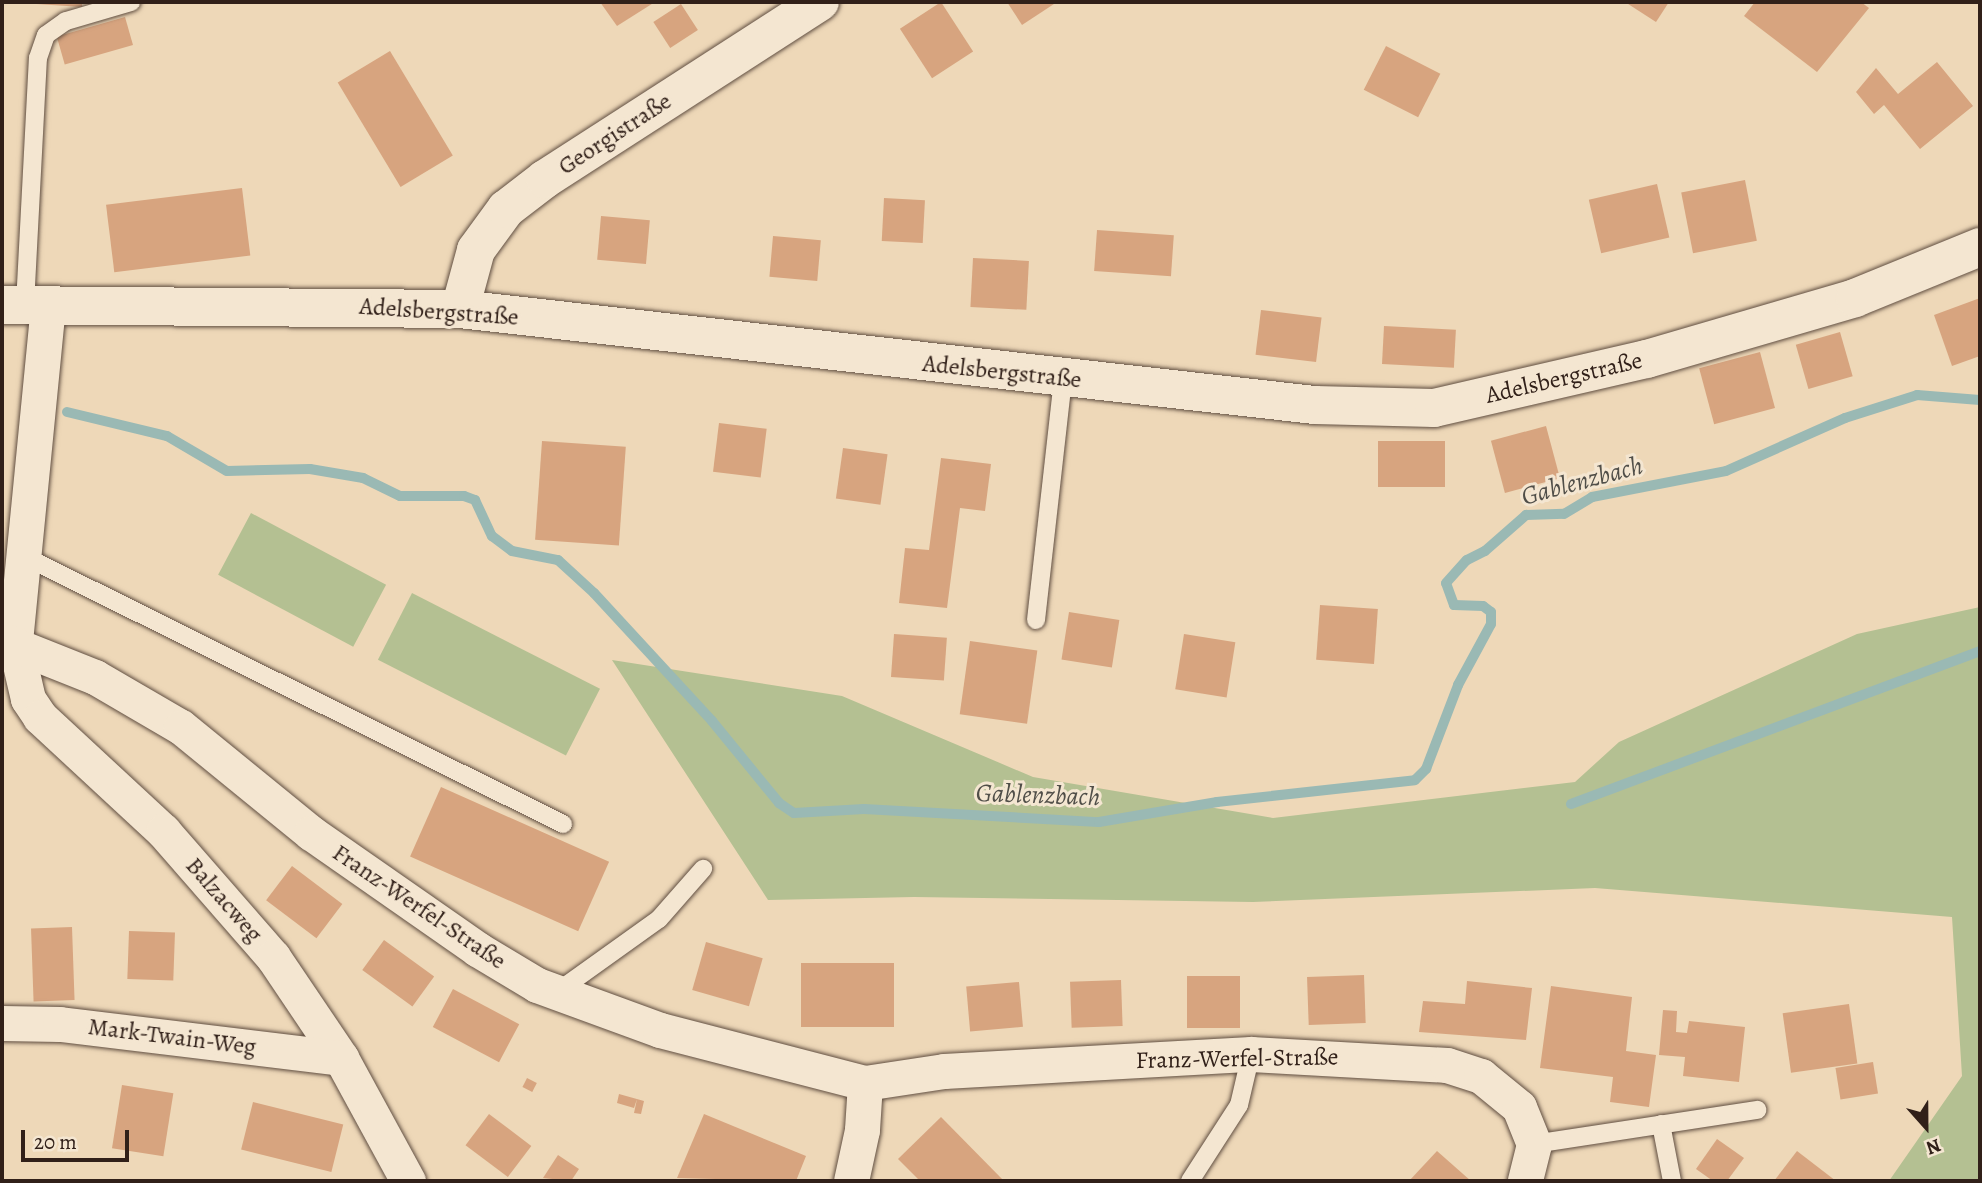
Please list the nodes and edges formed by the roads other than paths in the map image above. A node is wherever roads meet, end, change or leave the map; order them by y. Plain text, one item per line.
1 (131, 2) edge
2 (820, 2) edge
3 (1980, 247) edge
4 (25, 305) edge
5 (460, 309) junction
6 (1063, 379) junction
7 (24, 556) junction
8 (1035, 620) dead end
9 (8, 642) edge
10 (564, 824) dead end
11 (703, 869) dead end
12 (557, 993) junction
13 (2, 1023) edge
14 (1251, 1054) junction
15 (341, 1058) junction
16 (864, 1083) junction
17 (1757, 1110) dead end
18 (1661, 1124) junction
19 (1534, 1144) junction
20 (408, 1181) edge
21 (851, 1181) edge
22 (1190, 1181) edge
23 (1525, 1181) edge
24 (1672, 1181) edge

1 - 4 lane
2 - 5 street, Georgistraße
3 - 6 street, Adelsbergstraße
4 - 5 street, Adelsbergstraße
4 - 7 street, Balzacweg
5 - 6 street, Adelsbergstraße
6 - 8 lane
7 - 9 street, Balzacweg
7 - 10 lane
9 - 12 street, Franz-Werfel-Straße
9 - 15 street, Balzacweg
11 - 12 lane
12 - 16 street, Franz-Werfel-Straße
13 - 15 street, Mark-Twain-Weg
14 - 16 street, Franz-Werfel-Straße
14 - 19 street, Franz-Werfel-Straße
14 - 22 lane
15 - 20 street, Balzacweg
16 - 21 street
17 - 18 lane
18 - 19 lane
18 - 24 lane
19 - 23 street

